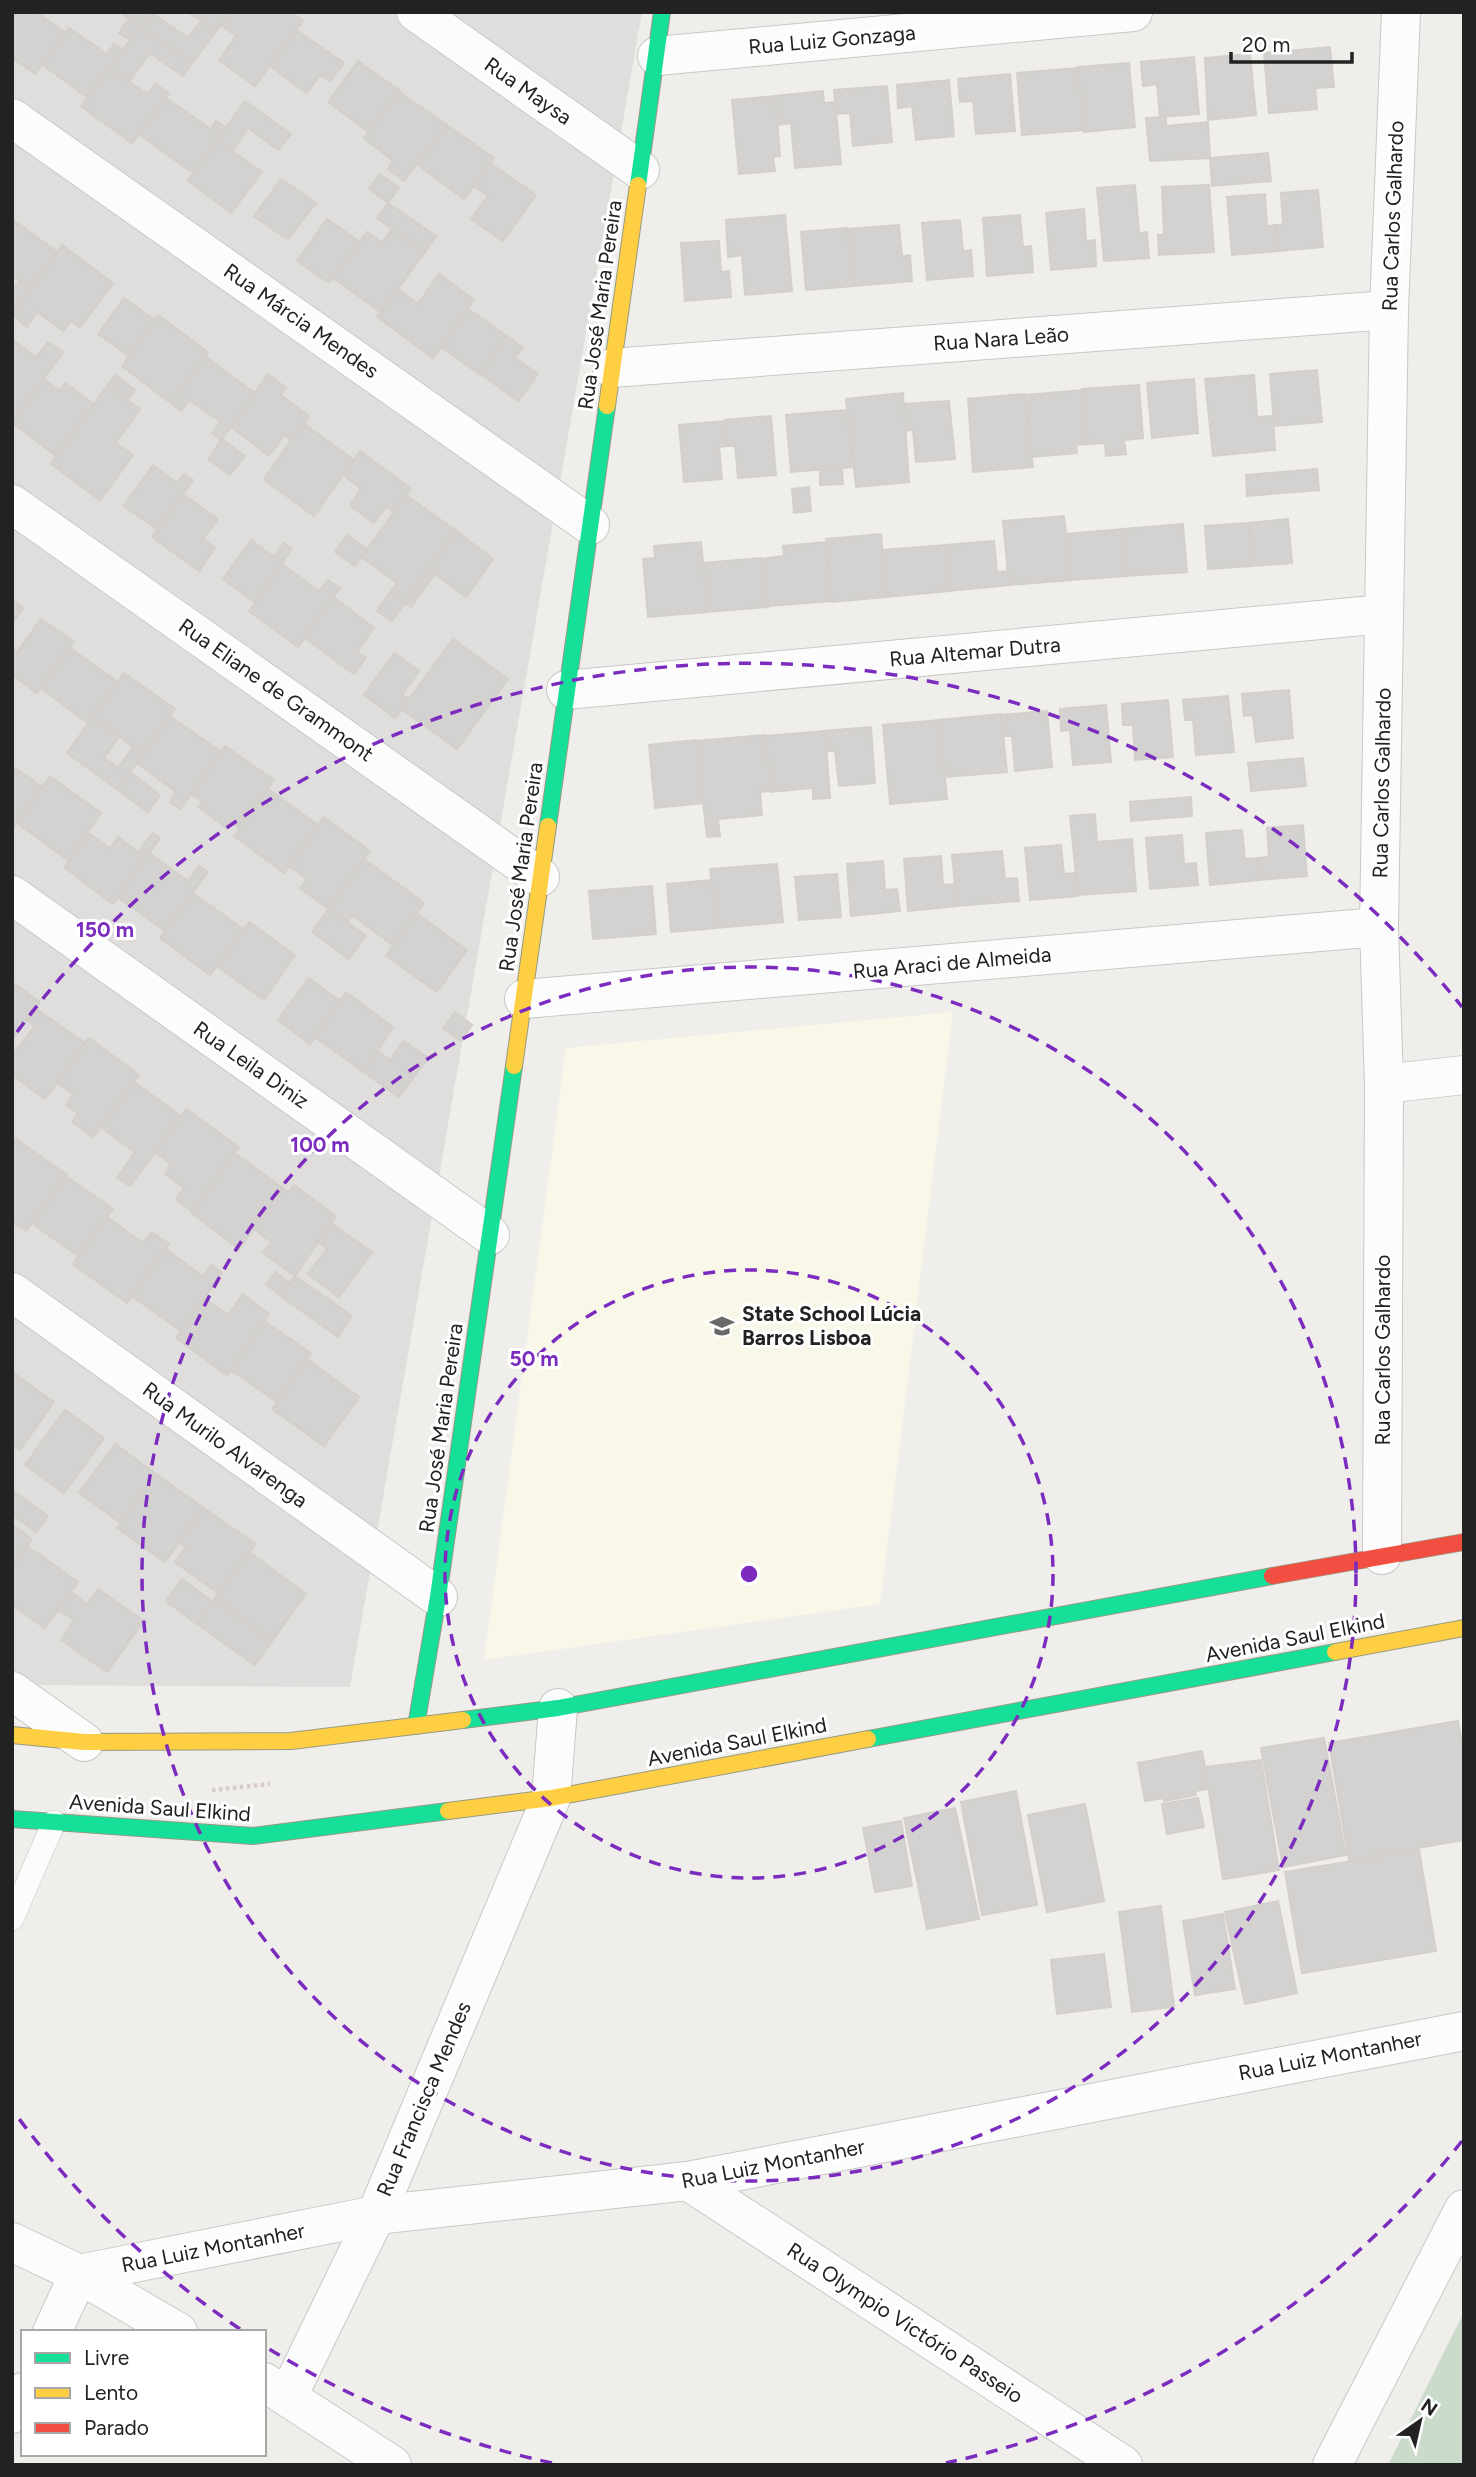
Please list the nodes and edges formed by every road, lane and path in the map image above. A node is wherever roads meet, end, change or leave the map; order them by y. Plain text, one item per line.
1 (416, 12) edge
2 (662, 12) edge
3 (1133, 12) edge
4 (1401, 12) edge
5 (657, 56) junction
6 (12, 118) edge
7 (640, 170) junction
8 (1389, 310) junction
9 (612, 368) junction
10 (12, 504) edge
11 (590, 525) junction
12 (1384, 614) junction
13 (566, 690) junction
14 (540, 877) junction
15 (12, 895) edge
16 (1379, 927) junction
17 (524, 999) junction
18 (1464, 1075) edge
19 (1384, 1084) junction
20 (490, 1235) junction
21 (12, 1292) edge
22 (1464, 1542) edge
23 (1382, 1555) junction
24 (438, 1597) junction
25 (1464, 1628) edge
26 (12, 1691) edge
27 (558, 1708) junction
28 (416, 1726) junction
29 (12, 1735) edge
30 (84, 1742) junction
31 (551, 1798) junction
32 (12, 1819) edge
33 (54, 1822) junction
34 (12, 1919) edge
35 (1464, 2031) edge
36 (688, 2181) junction
37 (1464, 2210) edge
38 (376, 2215) junction
39 (12, 2242) edge
40 (79, 2274) junction
41 (53, 2330) edge
42 (175, 2330) edge
43 (276, 2389) edge
44 (21, 2396) edge
45 (12, 2414) edge
46 (392, 2465) edge
47 (1123, 2465) edge
48 (1332, 2465) edge

1 - 7 street, Rua Maysa
2 - 5 main road, Rua José Maria Pereira
3 - 5 street, Rua Luiz Gonzaga
4 - 8 street, Rua Carlos Galhardo
5 - 7 main road, Rua José Maria Pereira
6 - 11 street, Rua Márcia Mendes
7 - 9 main road, Rua José Maria Pereira
8 - 9 street, Rua Nara Leão
8 - 12 street, Rua Carlos Galhardo
9 - 11 main road, Rua José Maria Pereira
10 - 14 street, Rua Eliane de Grammont
11 - 13 main road, Rua José Maria Pereira
12 - 13 street, Rua Altemar Dutra
12 - 16 street, Rua Carlos Galhardo
13 - 14 main road, Rua José Maria Pereira
14 - 17 main road, Rua José Maria Pereira
15 - 20 street, Rua Leila Diniz
16 - 17 street, Rua Araci de Almeida
16 - 19 street, Rua Carlos Galhardo
17 - 20 main road, Rua José Maria Pereira
18 - 19 street
19 - 23 street, Rua Carlos Galhardo
20 - 24 main road, Rua José Maria Pereira
21 - 24 street, Rua Murilo Alvarenga
22 - 23 main road
23 - 27 main road
24 - 28 main road, Rua José Maria Pereira
25 - 31 main road, Avenida Saul Elkind
26 - 30 street
27 - 28 main road
27 - 31 street, Rua Francisca Mendes
28 - 30 main road
29 - 30 main road
31 - 33 main road, Avenida Saul Elkind
31 - 38 street, Rua Francisca Mendes
32 - 33 main road, Avenida Saul Elkind
33 - 34 lane
35 - 36 street, Rua Luiz Montanher
36 - 38 street, Rua Luiz Montanher
36 - 47 street, Rua Olympio Victório Passeio
37 - 48 street
38 - 40 street, Rua Luiz Montanher
38 - 43 street, Rua Francisca Mendes
39 - 40 street
40 - 41 street
40 - 42 street
43 - 46 street
44 - 45 street

